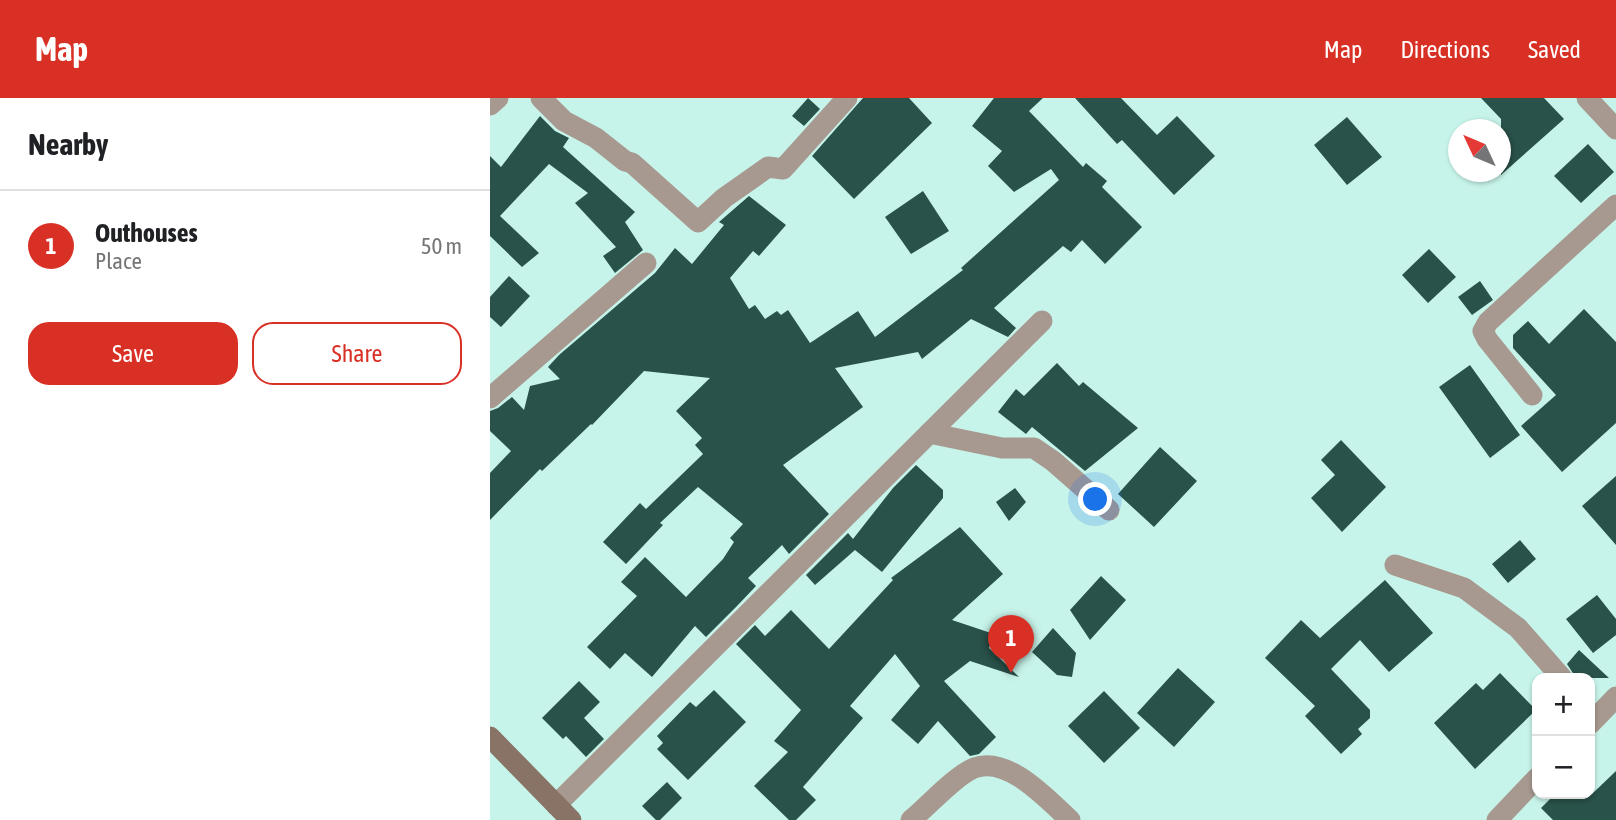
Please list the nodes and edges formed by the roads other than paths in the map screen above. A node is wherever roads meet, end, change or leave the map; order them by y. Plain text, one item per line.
1 (498, 98) edge
2 (541, 98) edge
3 (847, 98) edge
4 (1587, 98) edge
5 (490, 106) edge
6 (1616, 129) edge
7 (1616, 205) edge
8 (646, 263) dead end
9 (1042, 321) dead end
10 (1532, 395) dead end
11 (490, 398) edge
12 (929, 433) junction
13 (1109, 510) dead end
14 (1395, 565) dead end
15 (1558, 673) edge
16 (1616, 697) edge
17 (1595, 714) edge
18 (490, 737) edge
19 (1532, 783) edge
20 (556, 804) junction
21 (571, 820) edge
22 (912, 820) edge
23 (1070, 820) edge
24 (1497, 820) edge

1 - 5 street
2 - 3 street
4 - 6 street
7 - 10 street
8 - 11 street
9 - 12 street
12 - 13 street
12 - 20 street
14 - 15 street
16 - 17 street
18 - 20 street
19 - 24 street
20 - 21 street
22 - 23 street

